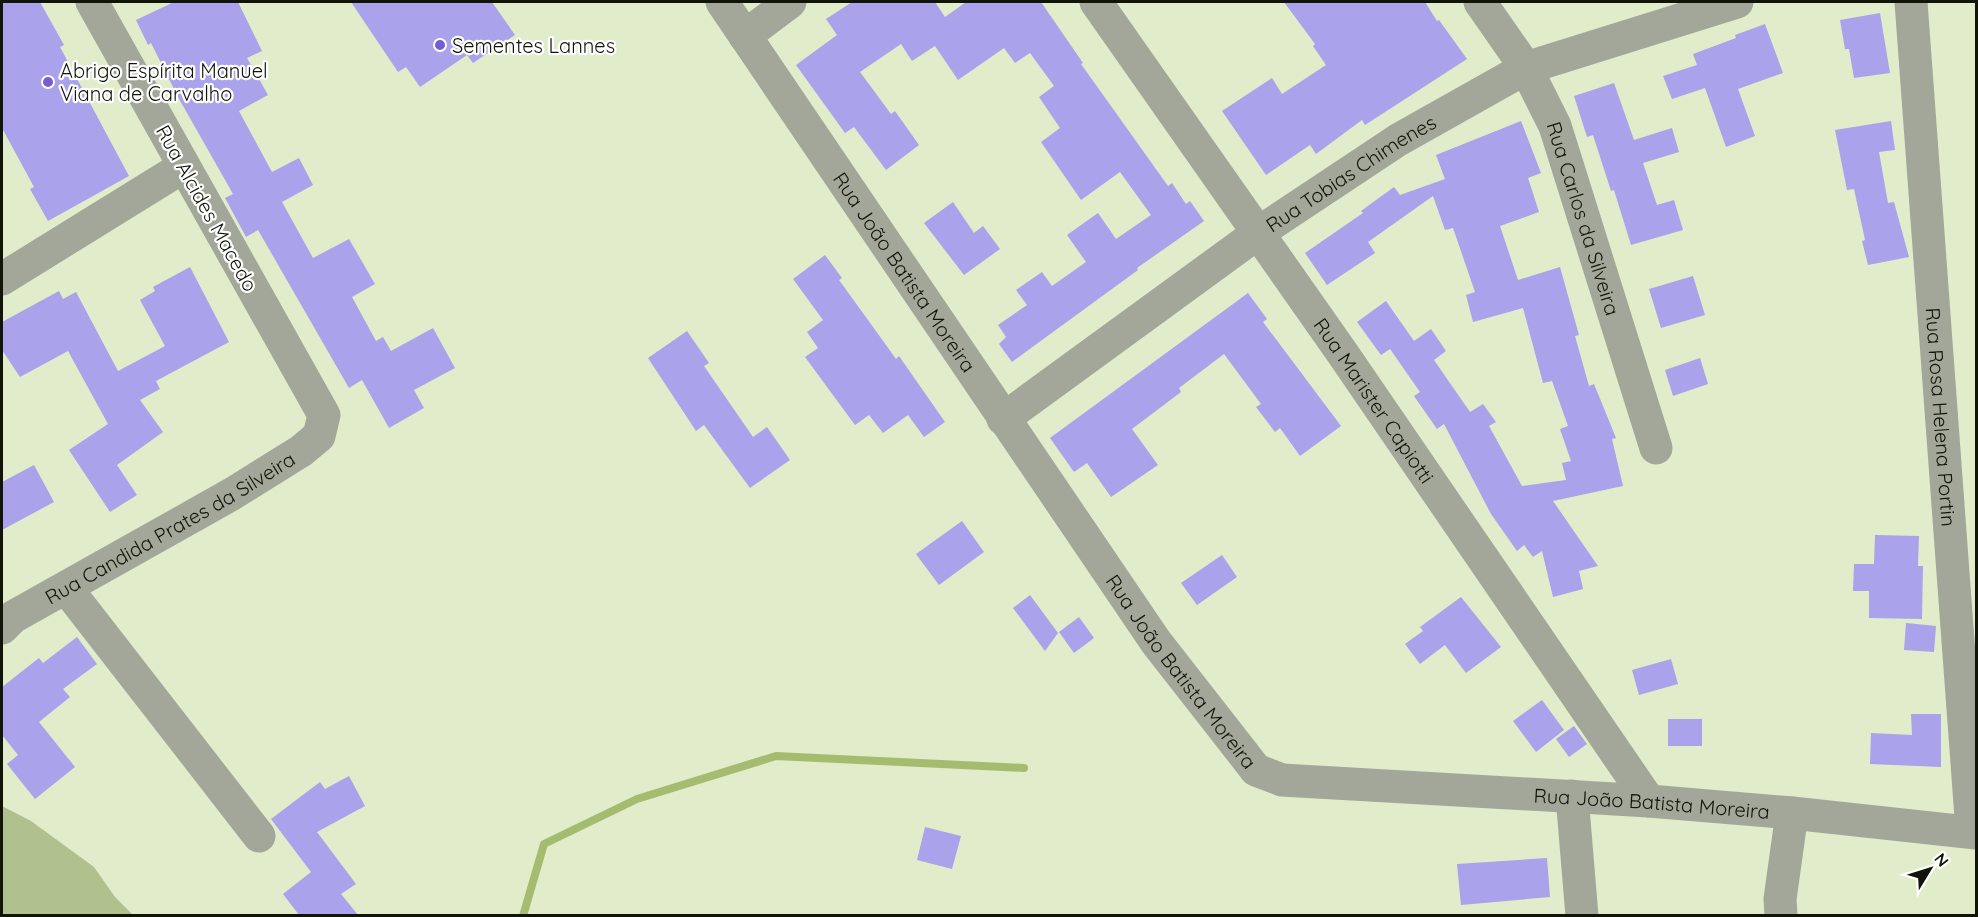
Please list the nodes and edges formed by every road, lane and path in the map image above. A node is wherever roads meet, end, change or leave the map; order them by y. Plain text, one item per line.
1 (92, 2) edge
2 (722, 2) edge
3 (790, 2) edge
4 (1096, 2) edge
5 (1480, 2) edge
6 (1737, 2) edge
7 (1911, 2) edge
8 (745, 36) junction
9 (1526, 69) junction
10 (183, 167) junction
11 (1258, 233) junction
12 (2, 279) edge
13 (324, 415) joint
14 (1003, 418) junction
15 (1656, 448) dead end
16 (67, 589) junction
17 (5, 617) edge
18 (1572, 796) junction
19 (1649, 801) junction
20 (1792, 813) junction
21 (1974, 832) edge
22 (259, 836) dead end
23 (1582, 915) edge
24 (1781, 915) edge

1 - 10 street, Rua Alcides Macedo
2 - 8 street, Rua João Batista Moreira
3 - 8 street
4 - 11 street, Rua Marister Capiotti
5 - 9 street, Rua Carlos da Silveira
6 - 9 street, Rua Tobias Chimenes
7 - 21 street, Rua Rosa Helena Portin
8 - 14 street, Rua João Batista Moreira
9 - 11 street, Rua Tobias Chimenes
9 - 15 street, Rua Carlos da Silveira
10 - 12 street
10 - 13 street, Rua Alcides Macedo
11 - 14 street, Rua Tobias Chimenes
11 - 19 street, Rua Marister Capiotti
13 - 16 street, Rua Candida Prates da Silveira
14 - 18 street, Rua João Batista Moreira
16 - 17 street, Rua Candida Prates da Silveira
16 - 22 street
18 - 19 street, Rua João Batista Moreira
18 - 23 street
19 - 20 street, Rua João Batista Moreira
20 - 21 street, Rua João Batista Moreira
20 - 24 street

